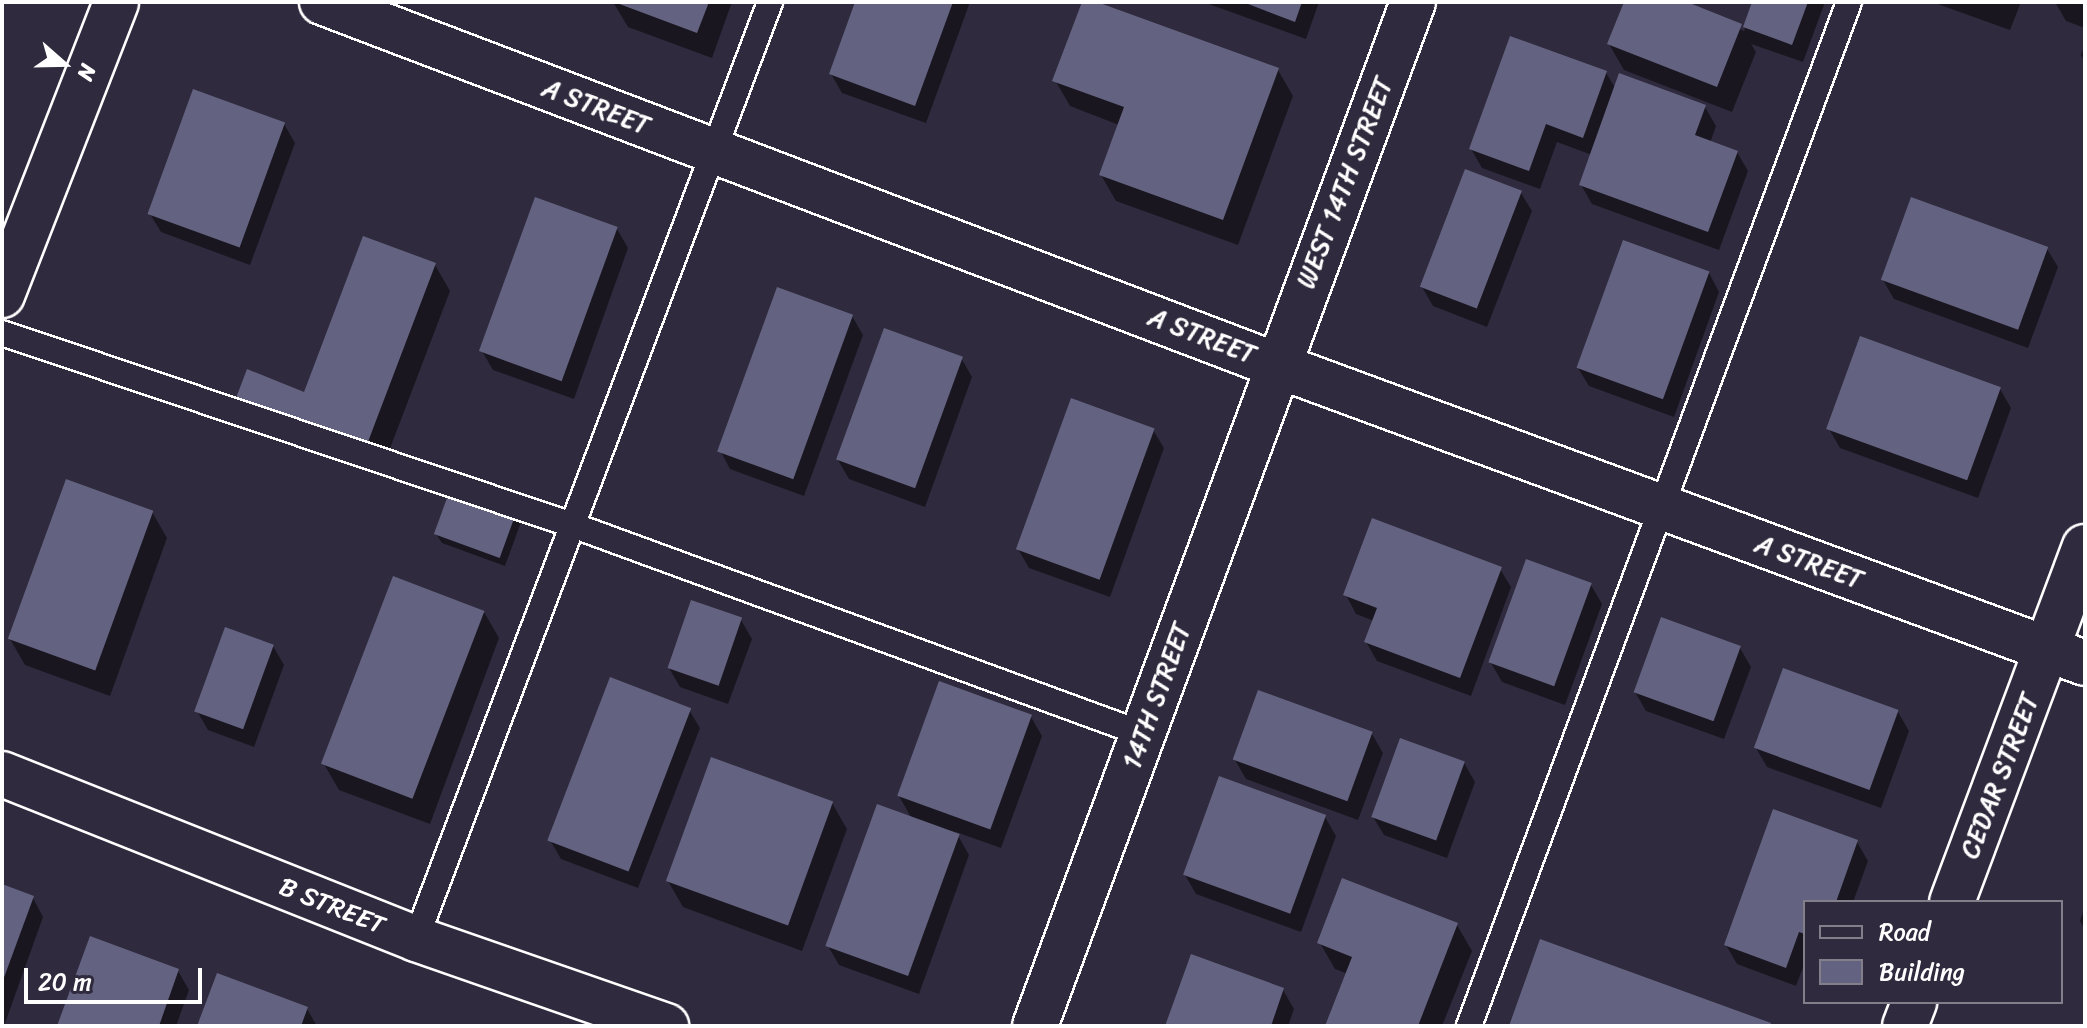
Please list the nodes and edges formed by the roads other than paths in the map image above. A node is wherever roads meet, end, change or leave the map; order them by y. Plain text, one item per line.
1 (116, 2) edge
2 (322, 2) edge
3 (770, 2) edge
4 (1413, 2) edge
5 (1849, 2) edge
6 (712, 151) junction
7 (2, 295) edge
8 (2, 333) edge
9 (1276, 365) junction
10 (1661, 508) junction
11 (575, 526) junction
12 (2085, 547) edge
13 (2066, 657) edge
14 (1143, 734) junction
15 (2, 774) edge
16 (1953, 900) edge
17 (416, 939) junction
18 (1913, 1004) edge
19 (666, 1026) edge
20 (1035, 1026) edge
21 (1469, 1026) edge
22 (1905, 1026) edge

1 - 7 street
2 - 6 street, A STREET
3 - 6 lane
4 - 9 street, WEST 14TH STREET
5 - 10 lane
6 - 9 street, A STREET
6 - 11 lane
8 - 11 lane
9 - 10 street, A STREET
9 - 14 street, 14TH STREET
10 - 13 street, A STREET
10 - 21 lane
11 - 14 lane
11 - 17 lane
12 - 13 street, CEDAR STREET
13 - 16 street, CEDAR STREET
14 - 20 street, 14TH STREET
15 - 17 street, B STREET
17 - 19 street, B STREET
18 - 22 street

